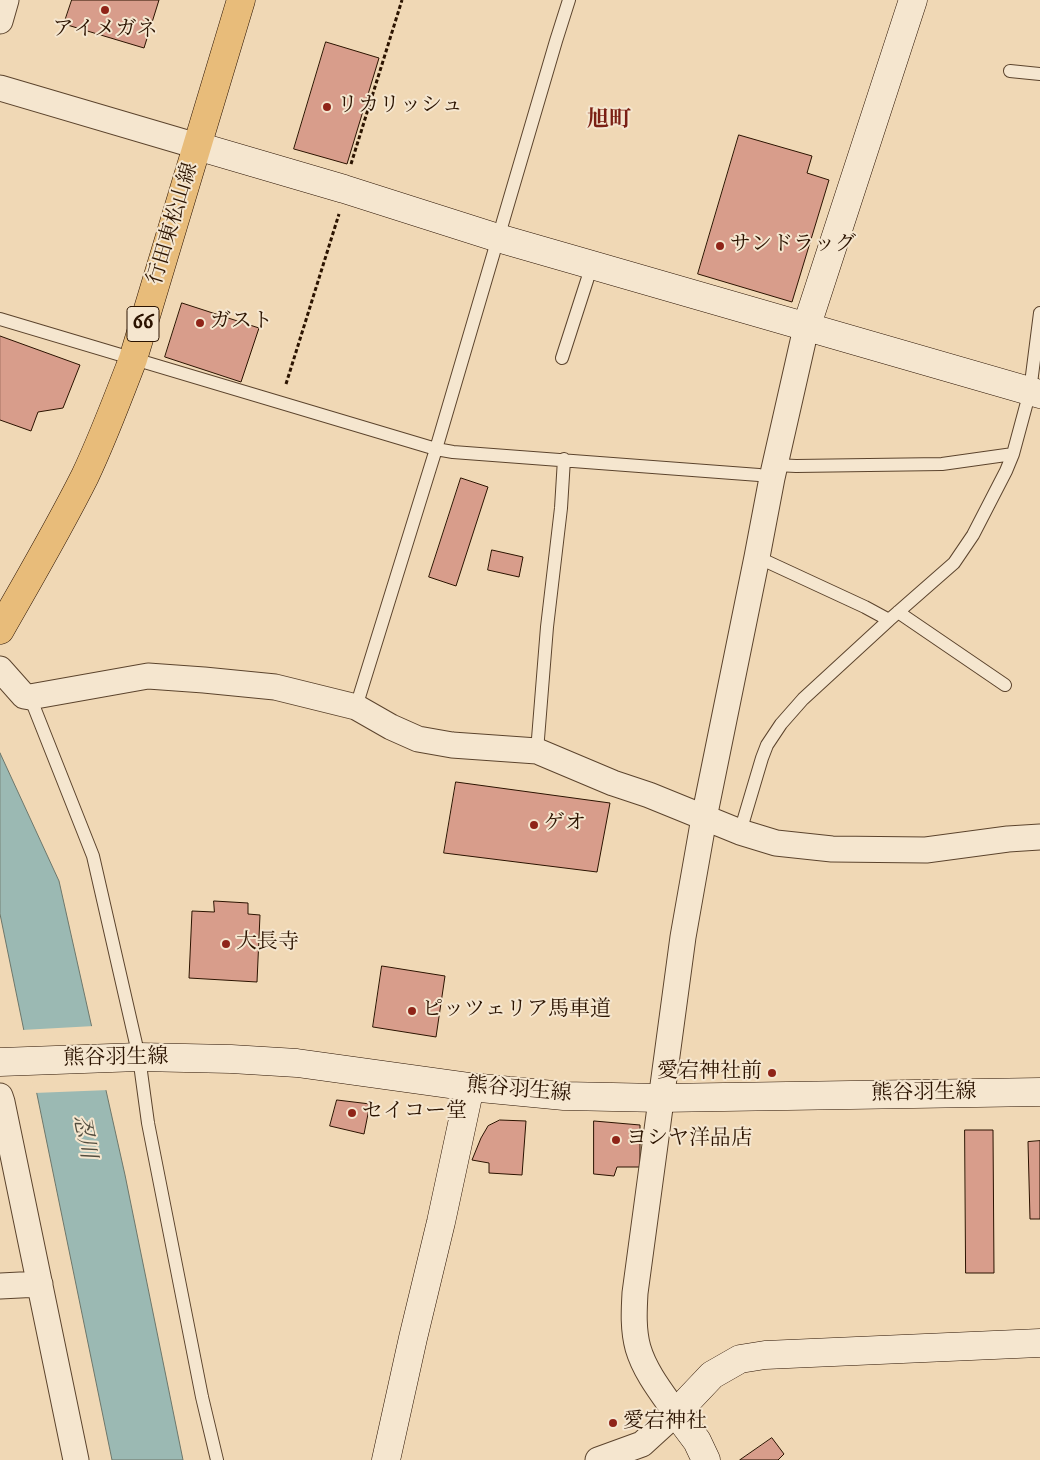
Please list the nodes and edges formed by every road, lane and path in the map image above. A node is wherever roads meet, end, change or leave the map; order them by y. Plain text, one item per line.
1 (6, 0) edge
2 (241, 0) edge
3 (569, 0) edge
4 (913, 0) edge
5 (0, 21) edge
6 (1010, 72) dead end
7 (1040, 74) edge
8 (0, 88) edge
9 (197, 146) junction
10 (498, 238) junction
11 (592, 265) junction
12 (1040, 313) edge
13 (0, 319) edge
14 (806, 328) junction
15 (562, 358) dead end
16 (133, 359) junction
17 (1035, 392) edge
18 (436, 449) junction
19 (1013, 454) junction
20 (564, 459) junction
21 (773, 471) junction
22 (757, 557) junction
23 (893, 616) junction
24 (0, 630) edge
25 (0, 669) edge
26 (1005, 685) dead end
27 (30, 697) junction
28 (356, 707) junction
29 (538, 750) junction
30 (704, 818) junction
31 (740, 832) junction
32 (1040, 837) edge
33 (134, 1058) junction
34 (3, 1062) edge
35 (470, 1087) junction
36 (1040, 1092) edge
37 (0, 1096) edge
38 (661, 1098) junction
39 (40, 1284) junction
40 (0, 1286) edge
41 (1040, 1343) edge
42 (676, 1413) junction
43 (76, 1460) edge
44 (217, 1460) edge
45 (386, 1460) edge
46 (598, 1460) edge
47 (706, 1460) edge

1 - 5 street
2 - 9 main road, 行田東松山線 / 66
3 - 10 lane
4 - 14 street
6 - 7 lane
8 - 9 street
9 - 10 street
9 - 16 main road, 行田東松山線 / 66
10 - 11 street
10 - 18 lane
11 - 14 street
11 - 15 lane
12 - 17 lane
13 - 16 lane
14 - 17 street
14 - 21 street
16 - 18 lane
16 - 24 main road, 行田東松山線 / 66
17 - 19 lane
18 - 20 lane
18 - 28 lane
19 - 21 lane
19 - 23 lane
20 - 21 lane
20 - 29 lane
21 - 22 street
22 - 23 lane
22 - 30 street
23 - 26 lane
23 - 31 lane
25 - 27 street
27 - 28 street
27 - 33 lane
28 - 29 street
29 - 30 street
30 - 31 street
30 - 38 street
31 - 32 street
33 - 34 street, 熊谷羽生線
33 - 35 street, 熊谷羽生線
33 - 44 lane
35 - 38 street, 熊谷羽生線
35 - 45 street
36 - 38 street, 熊谷羽生線
37 - 39 street
38 - 42 street
39 - 40 street
39 - 43 street
41 - 42 street
42 - 46 street
42 - 47 street

